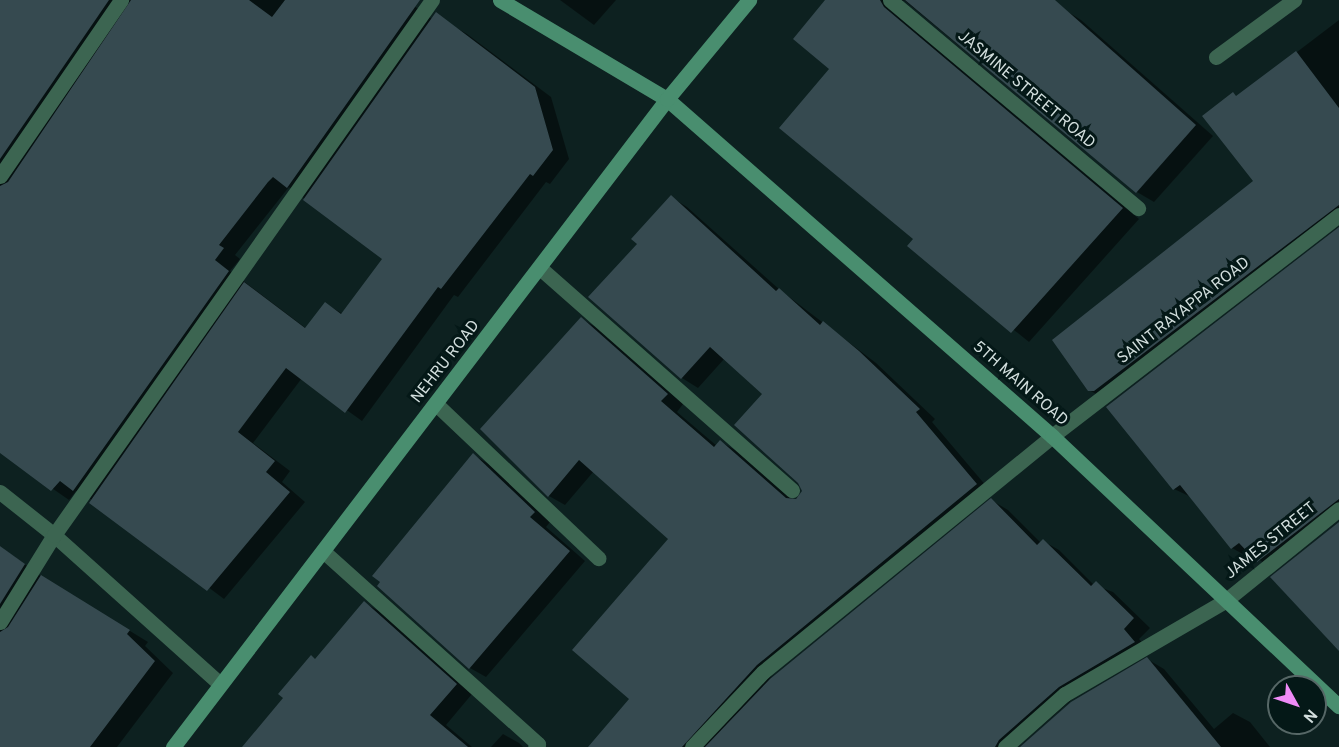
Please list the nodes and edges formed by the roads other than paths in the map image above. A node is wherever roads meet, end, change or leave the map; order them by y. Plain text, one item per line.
1 (121, 0) edge
2 (432, 0) edge
3 (500, 0) edge
4 (749, 0) edge
5 (890, 0) edge
6 (1294, 0) edge
7 (1216, 57) dead end
8 (667, 99) junction
9 (0, 176) edge
10 (1138, 208) dead end
11 (1339, 215) edge
12 (540, 268) junction
13 (436, 404) junction
14 (1052, 436) junction
15 (792, 490) dead end
16 (0, 492) edge
17 (1339, 509) edge
18 (54, 535) junction
19 (322, 551) junction
20 (598, 558) dead end
21 (1225, 601) junction
22 (0, 622) edge
23 (220, 684) junction
24 (1339, 706) edge
25 (173, 747) edge
26 (535, 747) edge
27 (692, 747) edge
28 (1005, 747) edge

1 - 9 street
2 - 18 street
3 - 8 street, 5TH MAIN ROAD
4 - 8 street, NEHRU ROAD
5 - 10 street, JASMINE STREET ROAD
6 - 7 street
8 - 12 street, NEHRU ROAD
8 - 14 street, 5TH MAIN ROAD
11 - 14 street, SAINT RAYAPPA ROAD
12 - 13 street, NEHRU ROAD
12 - 15 street
13 - 19 street, NEHRU ROAD
13 - 20 street
14 - 21 street, 5TH MAIN ROAD
14 - 27 street, SAINT RAYAPPA ROAD
16 - 18 street
17 - 21 street, JAMES STREET
18 - 22 street
18 - 23 street
19 - 23 street, NEHRU ROAD
19 - 26 street
21 - 24 street, 5TH MAIN ROAD
21 - 28 street, JAMES STREET
23 - 25 street, NEHRU ROAD

